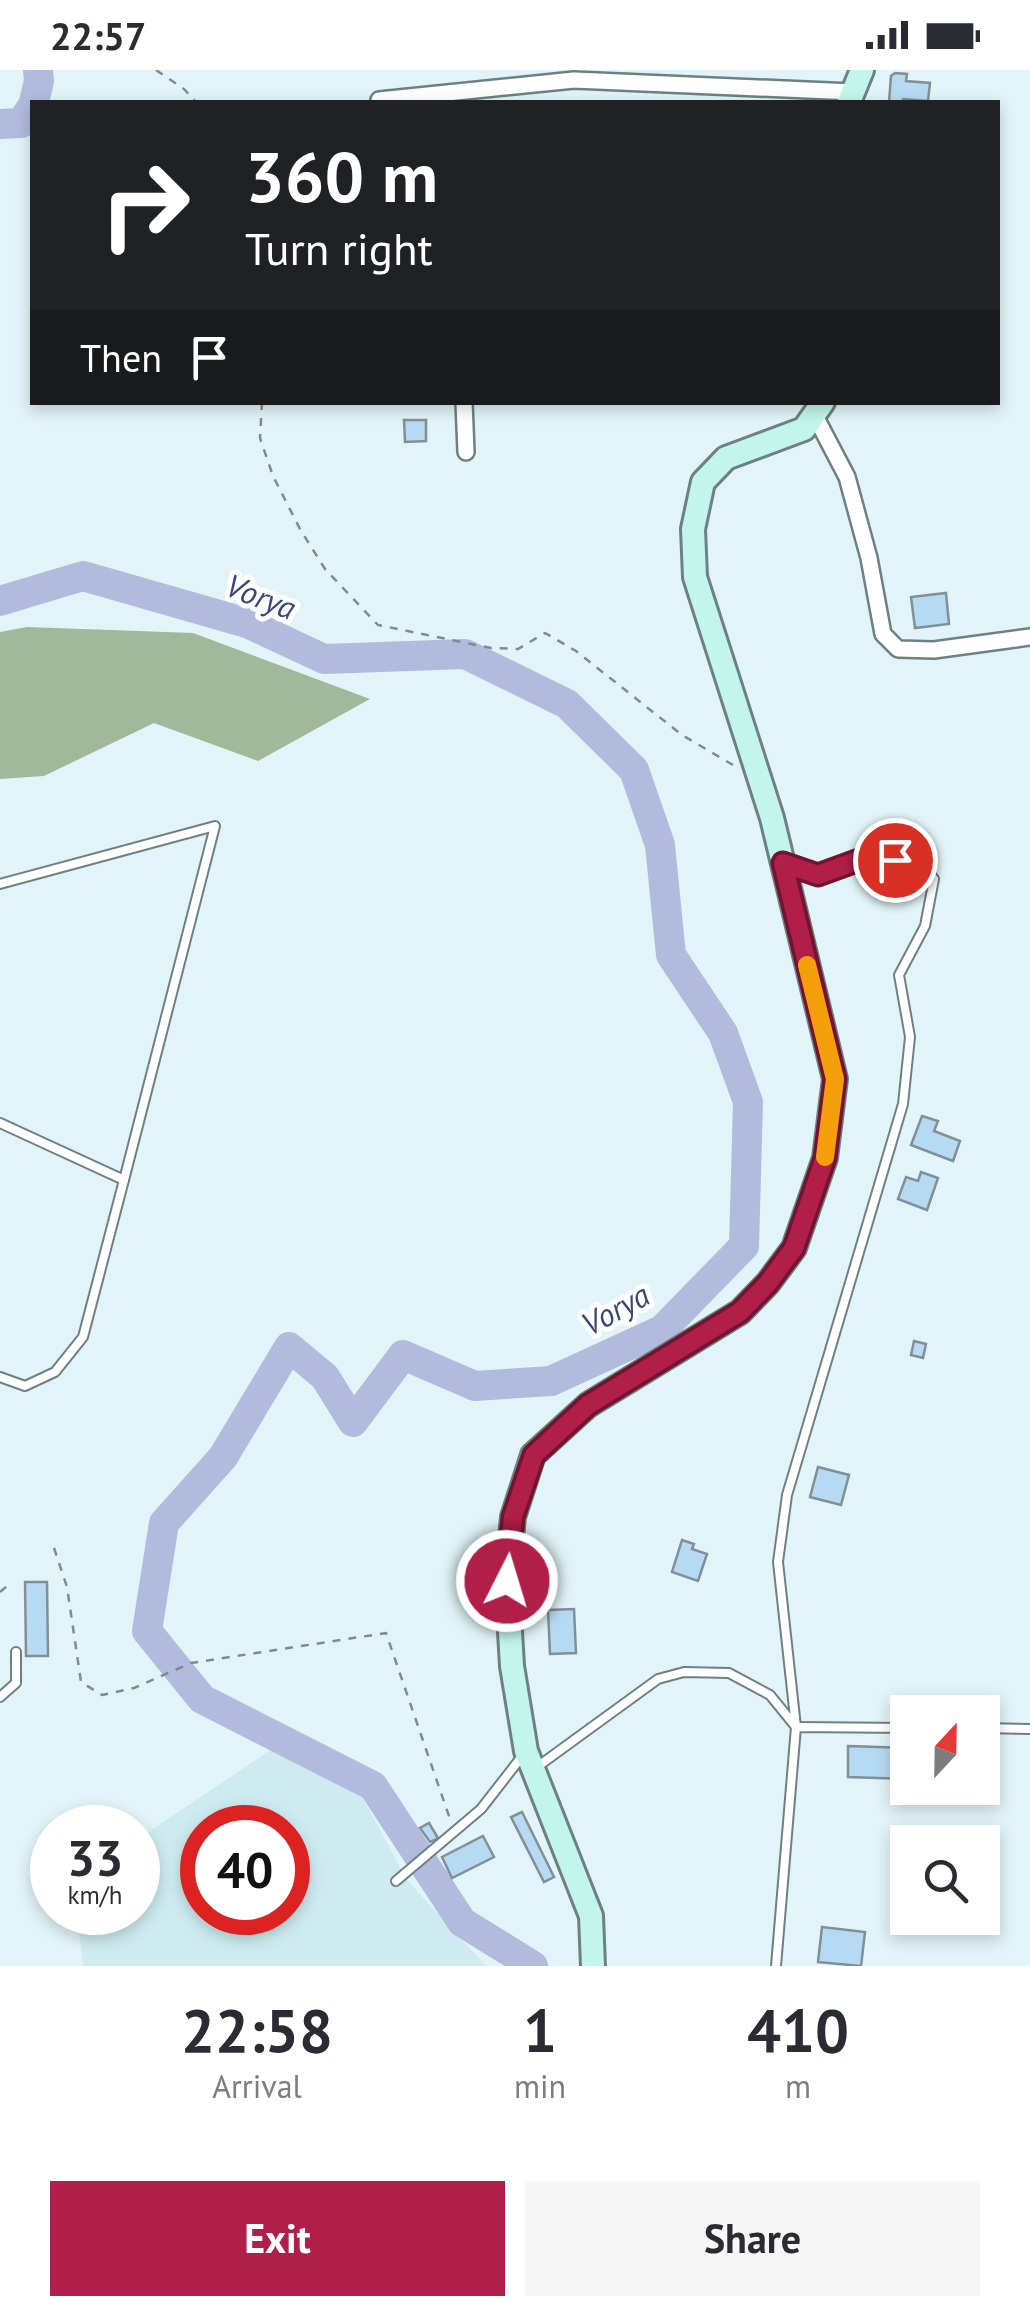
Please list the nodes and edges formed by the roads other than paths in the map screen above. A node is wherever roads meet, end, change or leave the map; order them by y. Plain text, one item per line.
1 (862, 70) edge
2 (568, 75) edge
3 (456, 97) edge
4 (851, 98) edge
5 (379, 100) dead end
6 (464, 405) edge
7 (818, 408) edge
8 (466, 452) dead end
9 (1030, 637) edge
10 (783, 863) junction
11 (0, 884) edge
12 (0, 1123) edge
13 (124, 1180) junction
14 (0, 1377) edge
15 (16, 1652) dead end
16 (0, 1696) edge
17 (796, 1727) junction
18 (890, 1728) edge
19 (1000, 1728) edge
20 (1030, 1728) edge
21 (529, 1760) junction
22 (396, 1882) dead end
23 (594, 1966) edge
24 (776, 1966) edge

1 - 4 street
2 - 3 street
2 - 4 street
3 - 5 street
6 - 8 street
7 - 9 street
7 - 10 street
10 - 17 lane
10 - 21 street
11 - 13 lane
12 - 13 lane
13 - 14 lane
15 - 16 lane
17 - 18 lane
17 - 21 lane
17 - 24 lane
19 - 20 lane
21 - 22 lane
21 - 23 street

